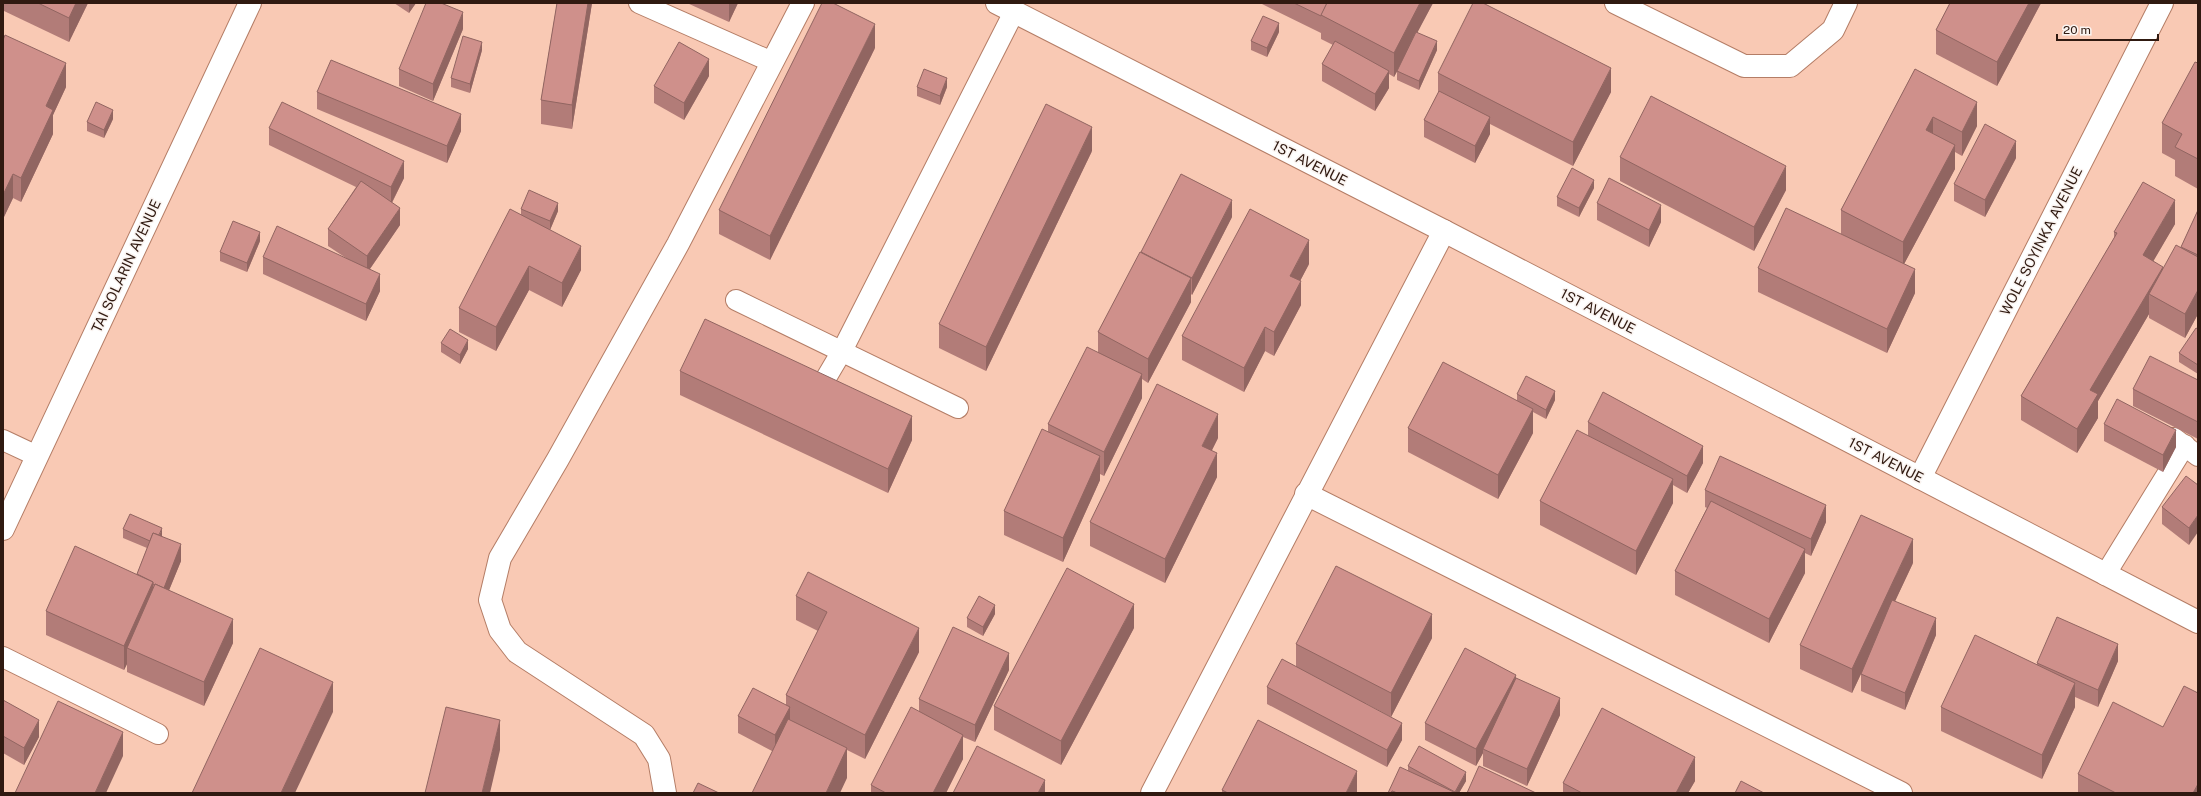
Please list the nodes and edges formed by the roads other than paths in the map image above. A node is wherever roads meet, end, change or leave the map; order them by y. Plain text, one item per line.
1 (250, 3) edge
2 (639, 3) edge
3 (803, 3) edge
4 (1616, 3) edge
5 (1846, 3) edge
6 (2162, 3) edge
7 (1005, 7) edge
8 (772, 62) junction
9 (1444, 231) junction
10 (736, 300) dead end
11 (842, 351) junction
12 (816, 395) edge
13 (958, 408) dead end
14 (2160, 428) edge
15 (3, 440) edge
16 (2191, 451) edge
17 (37, 456) junction
18 (1920, 478) junction
19 (1306, 494) junction
20 (3, 529) edge
21 (2105, 574) junction
22 (2198, 622) edge
23 (3, 657) edge
24 (158, 734) dead end
25 (664, 793) edge
26 (1152, 793) edge
27 (1901, 793) edge

1 - 17 street, TAI SOLARIN AVENUE
2 - 8 lane
3 - 8 street
4 - 5 street
6 - 18 street, WOLE SOYINKA AVENUE
7 - 9 street, 1ST AVENUE
7 - 11 lane
8 - 25 street
9 - 18 street, 1ST AVENUE
9 - 19 street
10 - 11 lane
11 - 12 lane
11 - 13 lane
14 - 16 lane
15 - 17 lane
16 - 21 lane
17 - 20 street, TAI SOLARIN AVENUE
18 - 21 street, 1ST AVENUE
19 - 26 street
19 - 27 street
21 - 22 street, 1ST AVENUE
23 - 24 lane

